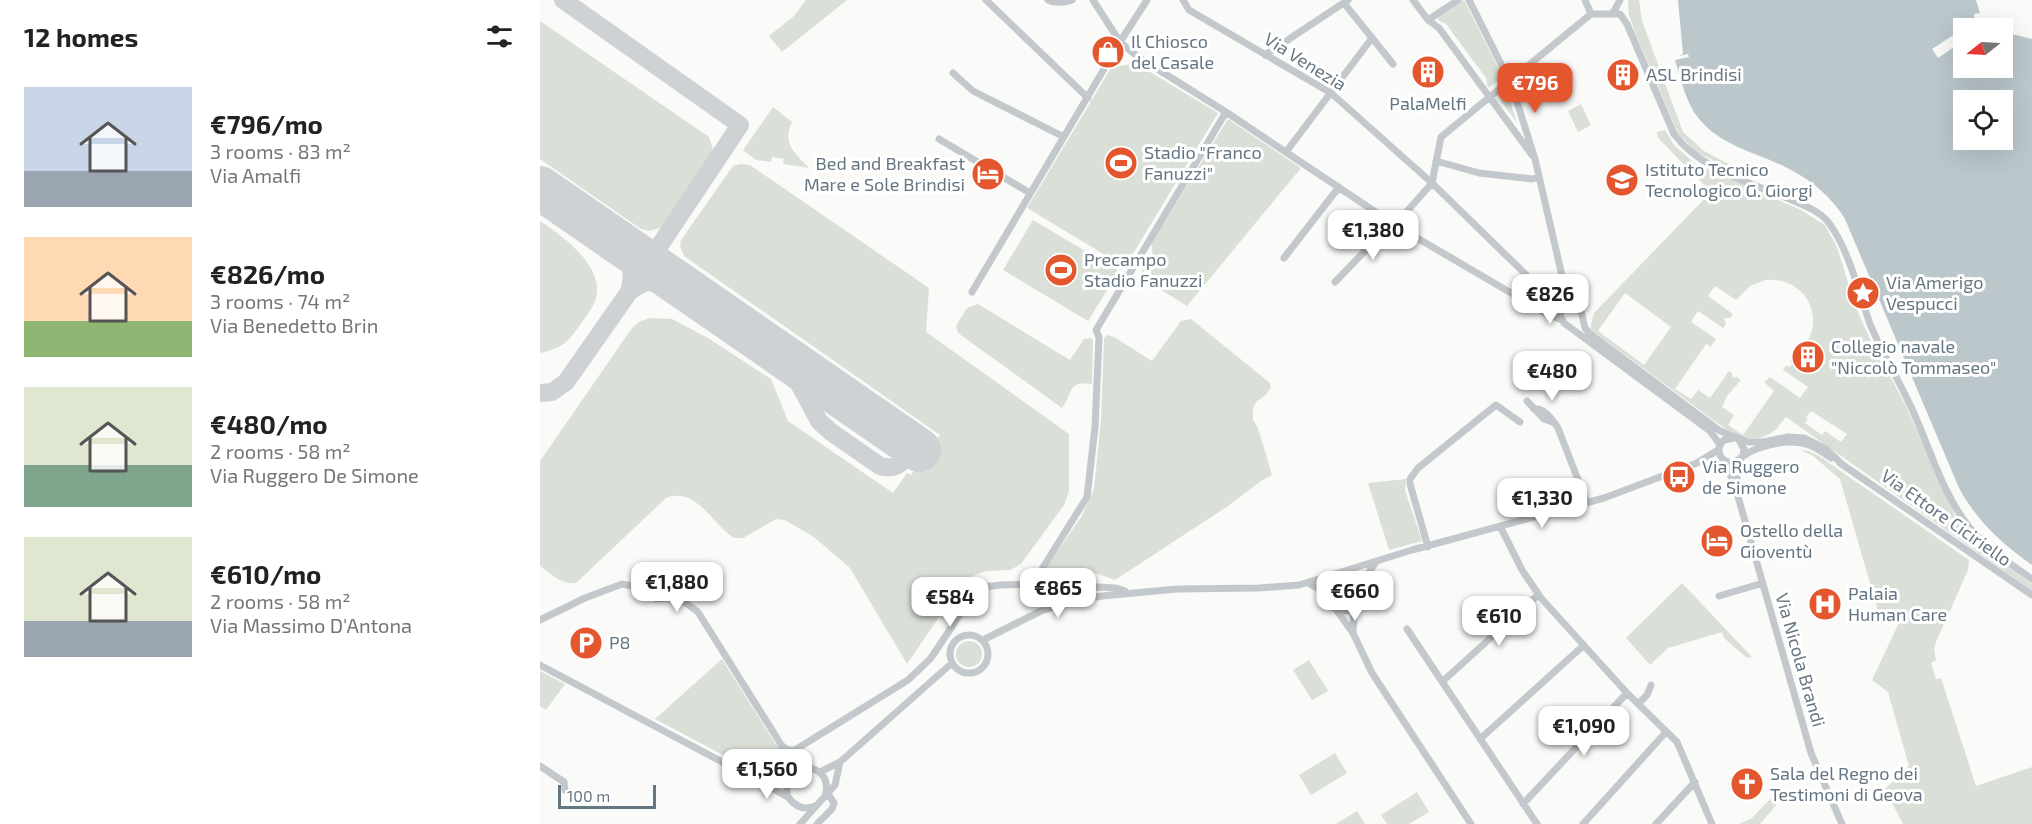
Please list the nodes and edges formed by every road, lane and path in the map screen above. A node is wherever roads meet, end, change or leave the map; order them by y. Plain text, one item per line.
1 (986, 0) edge
2 (1048, 0) edge
3 (1072, 0) edge
4 (1093, 0) edge
5 (1148, 0) edge
6 (1183, 0) edge
7 (1413, 0) edge
8 (1458, 0) edge
9 (1469, 0) edge
10 (1585, 0) edge
11 (1620, 0) edge
12 (1346, 1) edge
13 (1591, 14) junction
14 (1613, 14) junction
15 (1428, 21) junction
16 (1372, 38) junction
17 (1120, 42) junction
18 (1265, 55) junction
19 (1393, 64) dead end
20 (953, 73) dead end
21 (1509, 80) junction
22 (1331, 93) junction
23 (1490, 97) junction
24 (1088, 98) junction
25 (1226, 112) junction
26 (1064, 137) junction
27 (939, 139) dead end
28 (1286, 152) junction
29 (1535, 159) junction
30 (1436, 161) junction
31 (1539, 177) junction
32 (1432, 183) junction
33 (1339, 187) junction
34 (1030, 193) junction
35 (1394, 224) junction
36 (1284, 258) dead end
37 (1563, 280) junction
38 (1335, 282) dead end
39 (972, 292) dead end
40 (1563, 295) junction
41 (1553, 301) junction
42 (1576, 305) junction
43 (1562, 308) junction
44 (1541, 309) junction
45 (1582, 319) junction
46 (1562, 320) junction
47 (1570, 326) junction
48 (1527, 401) dead end
49 (1520, 422) dead end
50 (1736, 439) junction
51 (1719, 447) junction
52 (1742, 458) junction
53 (1724, 461) junction
54 (1697, 463) junction
55 (1844, 466) junction
56 (1739, 500) junction
57 (1587, 503) junction
58 (1501, 528) junction
59 (1428, 546) junction
60 (1376, 562) junction
61 (1338, 573) junction
62 (2032, 579) edge
63 (1362, 582) junction
64 (1308, 583) junction
65 (1763, 583) junction
66 (1040, 584) junction
67 (1131, 592) junction
68 (1326, 593) junction
69 (1538, 595) junction
70 (2032, 595) edge
71 (1719, 596) dead end
72 (1335, 608) junction
73 (1354, 609) junction
74 (540, 620) edge
75 (1407, 629) dead end
76 (1353, 633) junction
77 (983, 640) junction
78 (1584, 645) junction
79 (952, 663) junction
80 (540, 665) edge
81 (1443, 681) junction
82 (1651, 685) dead end
83 (1627, 693) junction
84 (1638, 704) junction
85 (1666, 732) junction
86 (1480, 739) junction
87 (840, 762) junction
88 (540, 766) edge
89 (820, 772) junction
90 (757, 781) junction
91 (787, 781) junction
92 (1695, 782) junction
93 (565, 790) dead end
94 (826, 796) junction
95 (788, 797) junction
96 (1523, 804) junction
97 (818, 805) junction
98 (799, 807) junction
99 (800, 823) edge
100 (817, 824) edge
101 (1471, 824) edge
102 (1537, 824) edge
103 (1583, 824) edge
104 (1656, 824) edge
105 (1712, 824) edge
106 (1842, 824) edge

1 - 24 street
2 - 3 street
4 - 17 street
5 - 17 street
6 - 18 street, Via Venezia
7 - 15 street
8 - 15 street
9 - 21 street
10 - 13 street
11 - 14 street
12 - 16 street
12 - 18 street
13 - 14 street
13 - 21 street
14 - 62 street
15 - 23 street
16 - 19 street
16 - 22 street
17 - 24 street
17 - 25 street
18 - 22 street, Via Venezia
20 - 26 street
21 - 23 street
21 - 29 street
22 - 28 street
22 - 32 street, Via Venezia
23 - 29 street
23 - 30 street
24 - 26 street
25 - 28 street
25 - 66 street
26 - 34 street
27 - 34 street
28 - 33 street
29 - 31 street
30 - 31 street
30 - 32 street
31 - 37 street
32 - 35 street
32 - 41 street, Via Venezia
33 - 35 street
33 - 36 street
34 - 39 street
35 - 38 street
35 - 44 street
37 - 40 street
37 - 42 street
40 - 41 street
40 - 43 street
41 - 43 street, Via Venezia
42 - 43 street
42 - 45 street
43 - 44 street
43 - 46 street
44 - 46 street
45 - 47 street
45 - 50 street
46 - 47 street
47 - 51 street
48 - 57 street
49 - 59 street
50 - 51 street
50 - 52 street
50 - 55 street, Via Ettore Ciciriello
51 - 53 street
51 - 54 street
52 - 53 street
52 - 55 street, Via Ettore Ciciriello
52 - 56 street, Via Nicola Brandi
53 - 54 street
53 - 56 street, Via Nicola Brandi
54 - 57 street
55 - 70 street, Via Ettore Ciciriello
56 - 65 street, Via Nicola Brandi
57 - 58 street
58 - 59 street
58 - 69 street
59 - 60 street
60 - 61 street
60 - 63 street
61 - 63 street
61 - 64 street
61 - 68 street
63 - 73 street
64 - 67 street
64 - 68 street
65 - 71 street
65 - 106 street, Via Nicola Brandi
66 - 67 street
66 - 74 street
67 - 77 street
68 - 72 street
69 - 78 street
69 - 81 street
72 - 73 street
72 - 76 street
73 - 76 street
75 - 81 street
76 - 101 street
77 - 79 street
77 - 79 street
78 - 83 street
78 - 86 street
79 - 87 street
80 - 90 street
81 - 86 street
82 - 84 street
83 - 84 street
83 - 96 street
84 - 85 street
85 - 92 street
85 - 103 street
86 - 96 street
87 - 89 street
87 - 94 street
88 - 93 street
89 - 91 street
89 - 94 street
90 - 91 street
90 - 95 street
91 - 95 street
92 - 104 street
92 - 105 street
94 - 97 street
94 - 100 street
95 - 98 street
96 - 102 street
97 - 98 street
97 - 99 street
98 - 99 street

